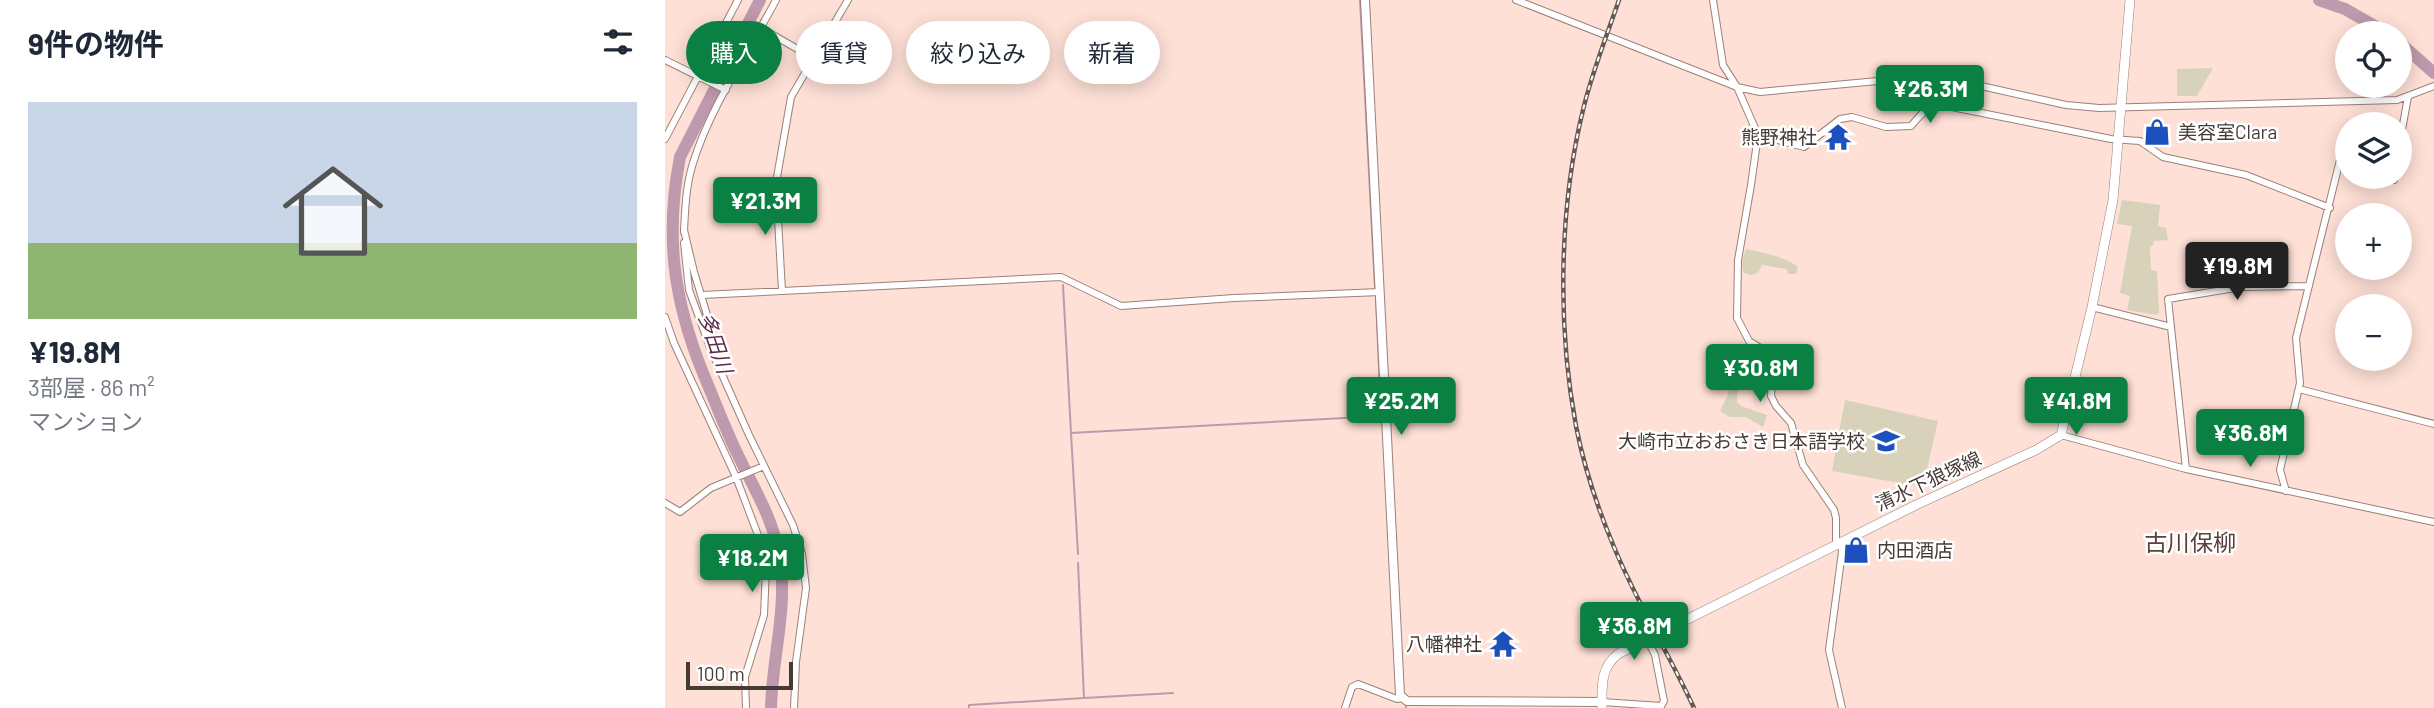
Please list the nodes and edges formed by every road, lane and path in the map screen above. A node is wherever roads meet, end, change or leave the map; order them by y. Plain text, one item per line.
1 (738, 0) edge
2 (776, 0) edge
3 (848, 0) edge
4 (1365, 0) edge
5 (1516, 0) edge
6 (1713, 0) edge
7 (2130, 0) edge
8 (727, 21) edge
9 (765, 21) edge
10 (835, 21) edge
11 (665, 60) edge
12 (686, 70) edge
13 (695, 84) edge
14 (714, 84) edge
15 (727, 84) edge
16 (798, 84) edge
17 (2433, 86) edge
18 (1737, 87) junction
19 (724, 89) junction
20 (2412, 95) edge
21 (2404, 98) edge
22 (2121, 108) junction
23 (1758, 135) junction
24 (2117, 138) junction
25 (665, 139) edge
26 (2335, 184) edge
27 (2330, 208) junction
28 (684, 230) junction
29 (2309, 286) junction
30 (782, 291) junction
31 (1380, 292) junction
32 (702, 295) junction
33 (2092, 307) junction
34 (665, 317) edge
35 (2171, 327) junction
36 (712, 352) junction
37 (2299, 388) junction
38 (2434, 424) edge
39 (2061, 435) junction
40 (762, 467) junction
41 (2186, 469) junction
42 (737, 476) junction
43 (2285, 491) junction
44 (665, 503) edge
45 (2434, 522) edge
46 (1841, 543) junction
47 (1647, 639) junction
48 (1403, 698) junction
49 (1482, 705) edge
50 (1602, 705) edge
51 (1661, 707) edge
52 (746, 708) edge
53 (794, 708) edge
54 (1345, 708) edge
55 (1842, 708) edge

1 - 8 street
2 - 9 street
3 - 10 street
4 - 31 street
5 - 18 street
6 - 18 street
7 - 22 main road
11 - 12 street
13 - 25 street
14 - 19 street
15 - 19 street
16 - 30 street
17 - 20 street
18 - 22 street
18 - 23 street
19 - 28 street
21 - 22 street
22 - 24 main road
23 - 24 street
23 - 46 street
24 - 27 street
24 - 33 main road
26 - 27 street
27 - 29 street
28 - 32 street
28 - 36 street
29 - 35 street
29 - 37 street
30 - 31 street
30 - 32 street
31 - 48 street
32 - 36 street
33 - 35 street
33 - 39 main road
34 - 42 street
35 - 41 street
36 - 40 street
37 - 38 street
37 - 43 street
39 - 41 street
39 - 46 main road, 清水下狼塚線
40 - 42 street
40 - 53 street
41 - 43 street
42 - 44 street
42 - 52 street
43 - 45 street
46 - 47 main road, 清水下狼塚線
46 - 55 street
47 - 50 main road, 清水下狼塚線
47 - 51 street
48 - 49 street
48 - 54 street
49 - 50 street
50 - 51 street

